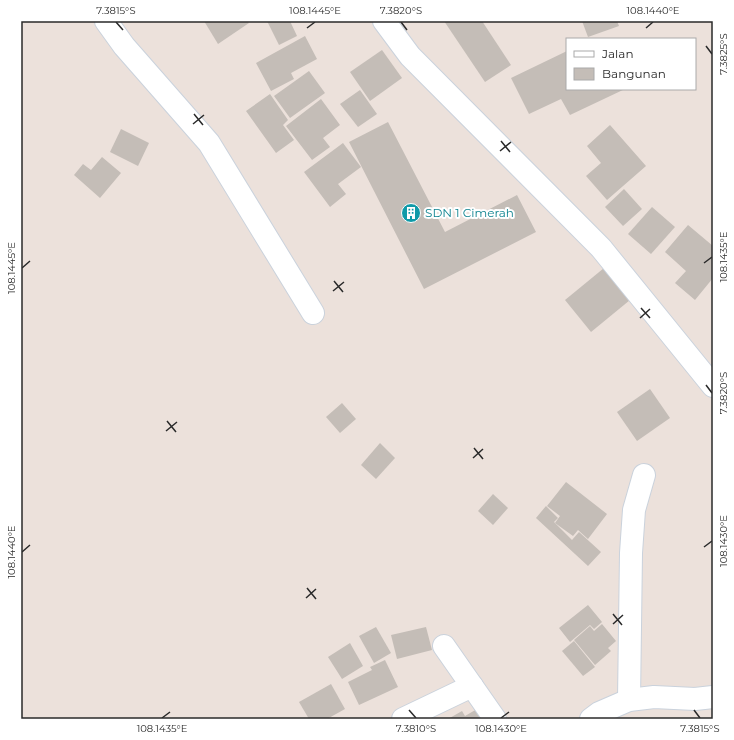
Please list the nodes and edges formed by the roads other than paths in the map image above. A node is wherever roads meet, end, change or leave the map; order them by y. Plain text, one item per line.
1 (106, 21) edge
2 (384, 21) edge
3 (313, 313) dead end
4 (713, 386) edge
5 (644, 475) dead end
6 (444, 646) dead end
7 (472, 686) junction
8 (713, 697) edge
9 (629, 700) junction
10 (403, 719) edge
11 (495, 719) edge
12 (590, 719) edge

1 - 3 street
2 - 4 street
5 - 9 street
6 - 7 street
7 - 10 street
7 - 11 street
8 - 9 street
9 - 12 street

